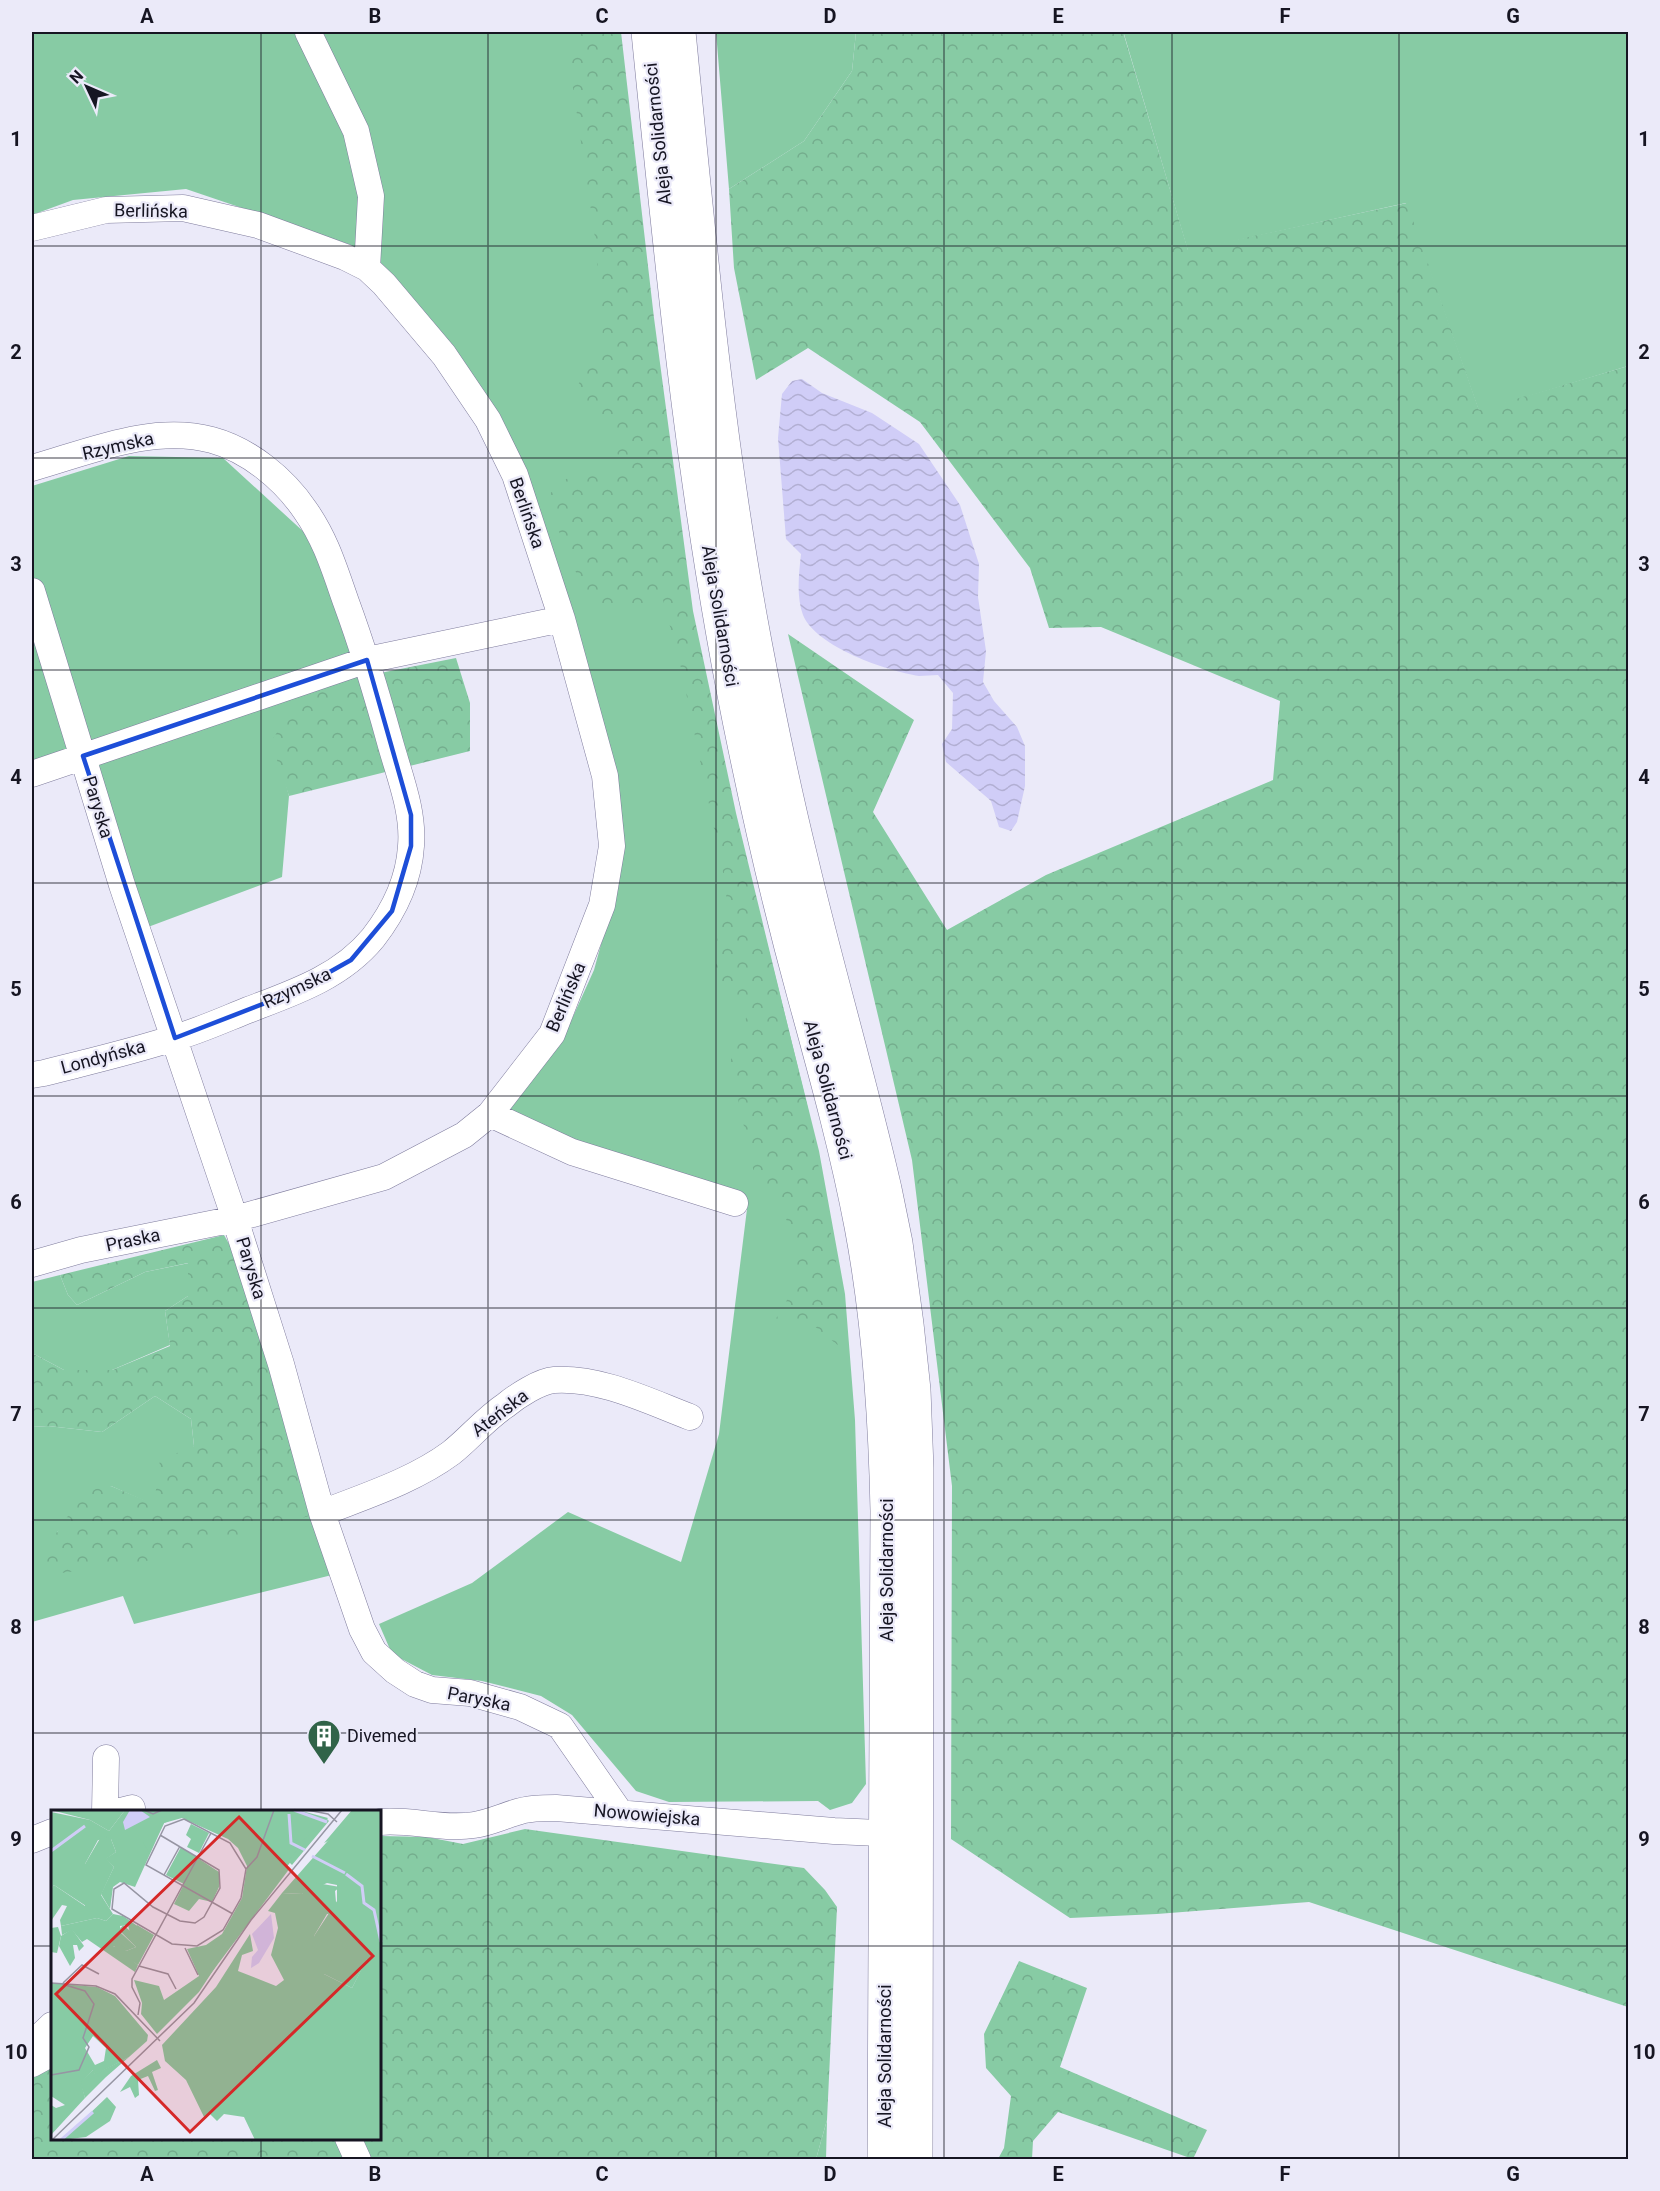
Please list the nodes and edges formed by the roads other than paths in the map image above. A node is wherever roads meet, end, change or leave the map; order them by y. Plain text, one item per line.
1 (308, 32) edge
2 (648, 32) edge
3 (679, 32) edge
4 (32, 228) edge
5 (367, 267) junction
6 (32, 468) edge
7 (32, 591) edge
8 (562, 619) junction
9 (367, 660) junction
10 (83, 756) junction
11 (32, 774) edge
12 (175, 1038) junction
13 (32, 1075) edge
14 (490, 1114) junction
15 (735, 1203) dead end
16 (235, 1219) junction
17 (32, 1264) edge
18 (690, 1417) dead end
19 (322, 1513) junction
20 (106, 1758) dead end
21 (105, 1810) edge
22 (619, 1811) junction
23 (381, 1822) edge
24 (51, 1832) edge
25 (902, 1834) junction
26 (32, 1840) edge
27 (51, 2026) edge
28 (32, 2044) edge
29 (51, 2054) edge
30 (32, 2064) edge
31 (348, 2140) edge
32 (358, 2160) edge
33 (884, 2160) edge
34 (916, 2160) edge

1 - 5 street
2 - 25 main road, Aleja Solidarności
3 - 25 main road, Aleja Solidarności
4 - 5 street, Berlińska
5 - 8 street, Berlińska
6 - 9 street, Rzymska
7 - 10 street, Paryska
8 - 9 street
8 - 14 street, Berlińska
9 - 10 street
9 - 12 street, Rzymska
10 - 11 street
10 - 12 street, Paryska
12 - 13 street, Londyńska
12 - 16 street, Paryska
14 - 15 street
14 - 16 street, Berlińska
16 - 17 street, Praska
16 - 19 street, Paryska
18 - 19 street, Ateńska
19 - 22 street, Paryska
20 - 21 street
22 - 23 street, Nowowiejska
22 - 25 street, Nowowiejska
24 - 26 street
25 - 33 main road, Aleja Solidarności
25 - 34 main road, Aleja Solidarności
27 - 28 street
29 - 30 street
31 - 32 street

